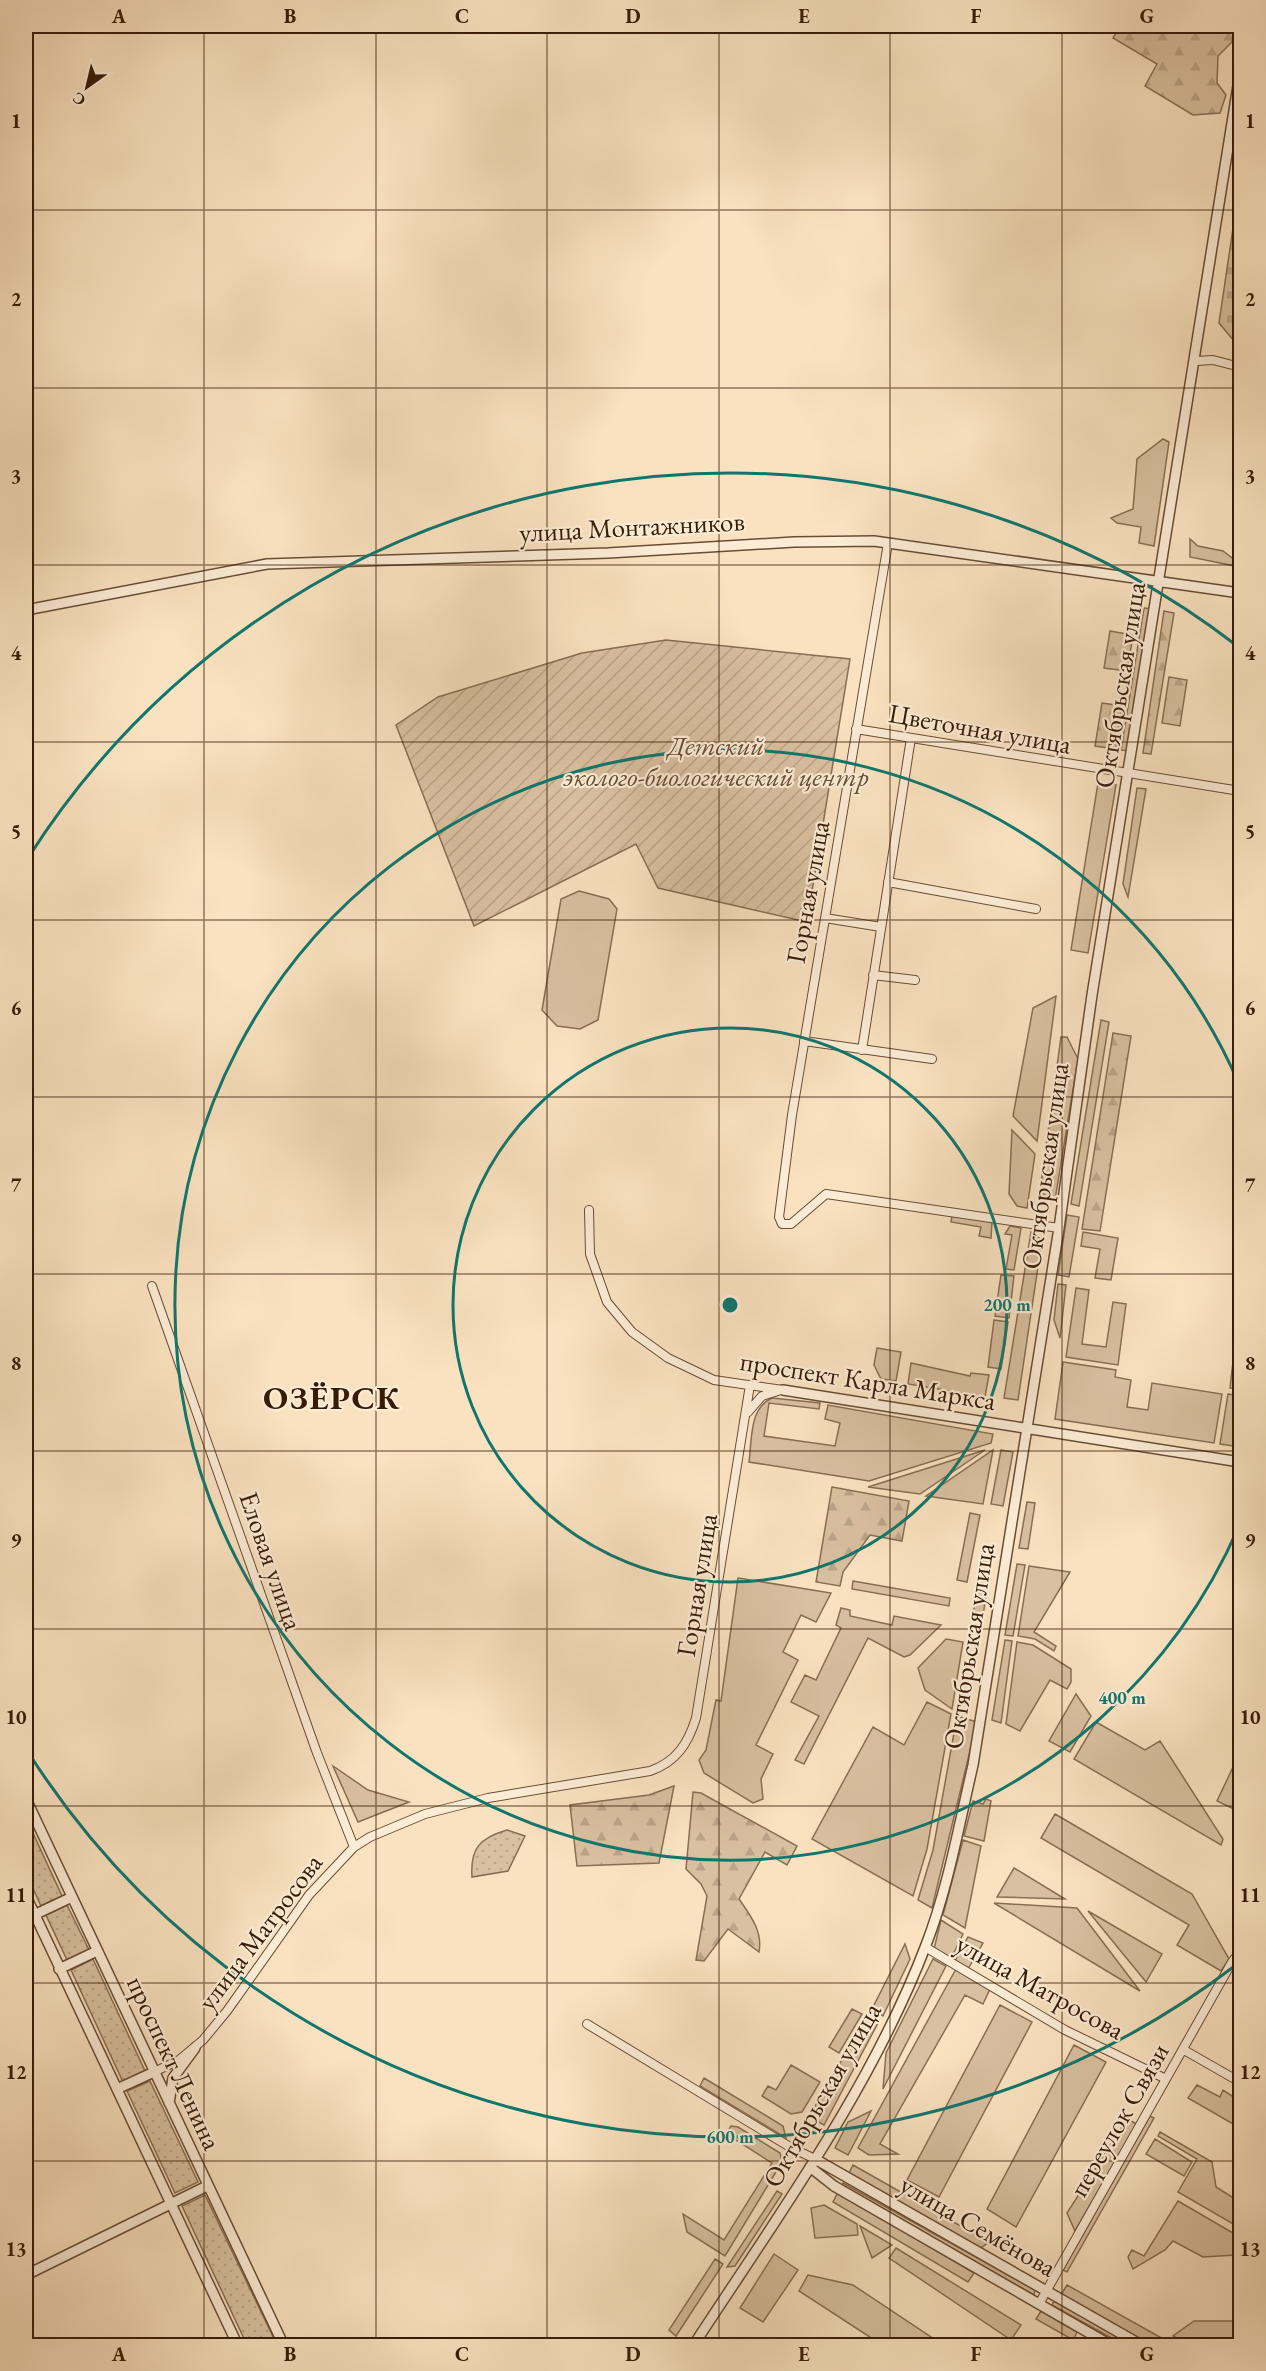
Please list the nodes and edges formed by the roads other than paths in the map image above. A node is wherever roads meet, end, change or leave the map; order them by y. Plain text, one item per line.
1 (1240, 73) edge
2 (1196, 361) junction
3 (1240, 367) edge
4 (888, 543) junction
5 (1160, 580) junction
6 (1240, 593) edge
7 (26, 610) edge
8 (856, 729) junction
9 (911, 738) junction
10 (1128, 775) junction
11 (1240, 791) edge
12 (888, 882) junction
13 (1036, 909) dead end
14 (825, 918) junction
15 (881, 927) junction
16 (873, 975) junction
17 (915, 980) dead end
18 (804, 1041) junction
19 (862, 1050) junction
20 (932, 1059) dead end
21 (589, 1210) dead end
22 (1059, 1228) junction
23 (152, 1286) dead end
24 (750, 1385) junction
25 (783, 1390) junction
26 (745, 1420) junction
27 (1027, 1429) junction
28 (1240, 1462) edge
29 (650, 1771) joint
30 (26, 1799) edge
31 (354, 1847) junction
32 (26, 1896) edge
33 (72, 1897) junction
34 (30, 1917) edge
35 (926, 1947) junction
36 (97, 1951) junction
37 (1238, 1958) edge
38 (58, 1969) junction
39 (587, 2024) dead end
40 (195, 2048) junction
41 (1184, 2050) junction
42 (153, 2072) junction
43 (1166, 2079) junction
44 (1240, 2082) edge
45 (117, 2090) junction
46 (169, 2106) junction
47 (813, 2163) junction
48 (207, 2186) junction
49 (171, 2204) junction
50 (26, 2275) edge
51 (1046, 2290) junction
52 (1039, 2304) junction
53 (238, 2346) edge
54 (284, 2346) edge
55 (693, 2346) edge
56 (1112, 2346) edge
57 (1143, 2346) edge

1 - 2 street, Октябрьская улица
2 - 3 street
2 - 5 street, Октябрьская улица
4 - 5 street, улица Монтажников
4 - 7 street, улица Монтажников
4 - 8 street, Горная улица
5 - 6 street, улица Монтажников
5 - 10 street, Октябрьская улица
8 - 9 street, Цветочная улица
8 - 14 street, Горная улица
9 - 10 street, Цветочная улица
9 - 12 street
10 - 11 street, Цветочная улица
10 - 22 street, Октябрьская улица
12 - 13 street
12 - 15 street
14 - 15 street
14 - 18 street, Горная улица
15 - 16 street
16 - 17 street
16 - 19 street
18 - 19 street
18 - 22 street, Горная улица
19 - 20 street
21 - 24 street, проспект Карла Маркса
22 - 27 street, Октябрьская улица
23 - 31 street, Еловая улица
24 - 25 street, проспект Карла Маркса
24 - 26 street, Горная улица
25 - 26 street
25 - 27 street, проспект Карла Маркса
26 - 29 street, Горная улица
27 - 28 street, проспект Карла Маркса
27 - 35 street, Октябрьская улица
29 - 31 street, улица Матросова
30 - 33 street, проспект Ленина
31 - 40 street, улица Матросова
32 - 34 street
33 - 34 street
33 - 36 street, проспект Ленина
34 - 38 street
35 - 43 street, улица Матросова
35 - 47 street, Октябрьская улица
36 - 38 street
36 - 42 street, проспект Ленина
37 - 41 street, переулок Связи
38 - 45 street
39 - 47 street, улица Семёнова
40 - 42 street, улица Матросова
40 - 46 street
41 - 43 street, переулок Связи
41 - 44 street
42 - 45 street
42 - 46 street, проспект Ленина
43 - 51 street, переулок Связи
45 - 49 street
46 - 48 street, проспект Ленина
47 - 51 street, улица Семёнова
47 - 52 street, улица Семёнова
47 - 55 street, Октябрьская улица
48 - 49 street
48 - 54 street, проспект Ленина
49 - 50 street
49 - 53 street
51 - 52 street, переулок Связи
51 - 57 street, улица Семёнова
52 - 56 street, улица Семёнова

